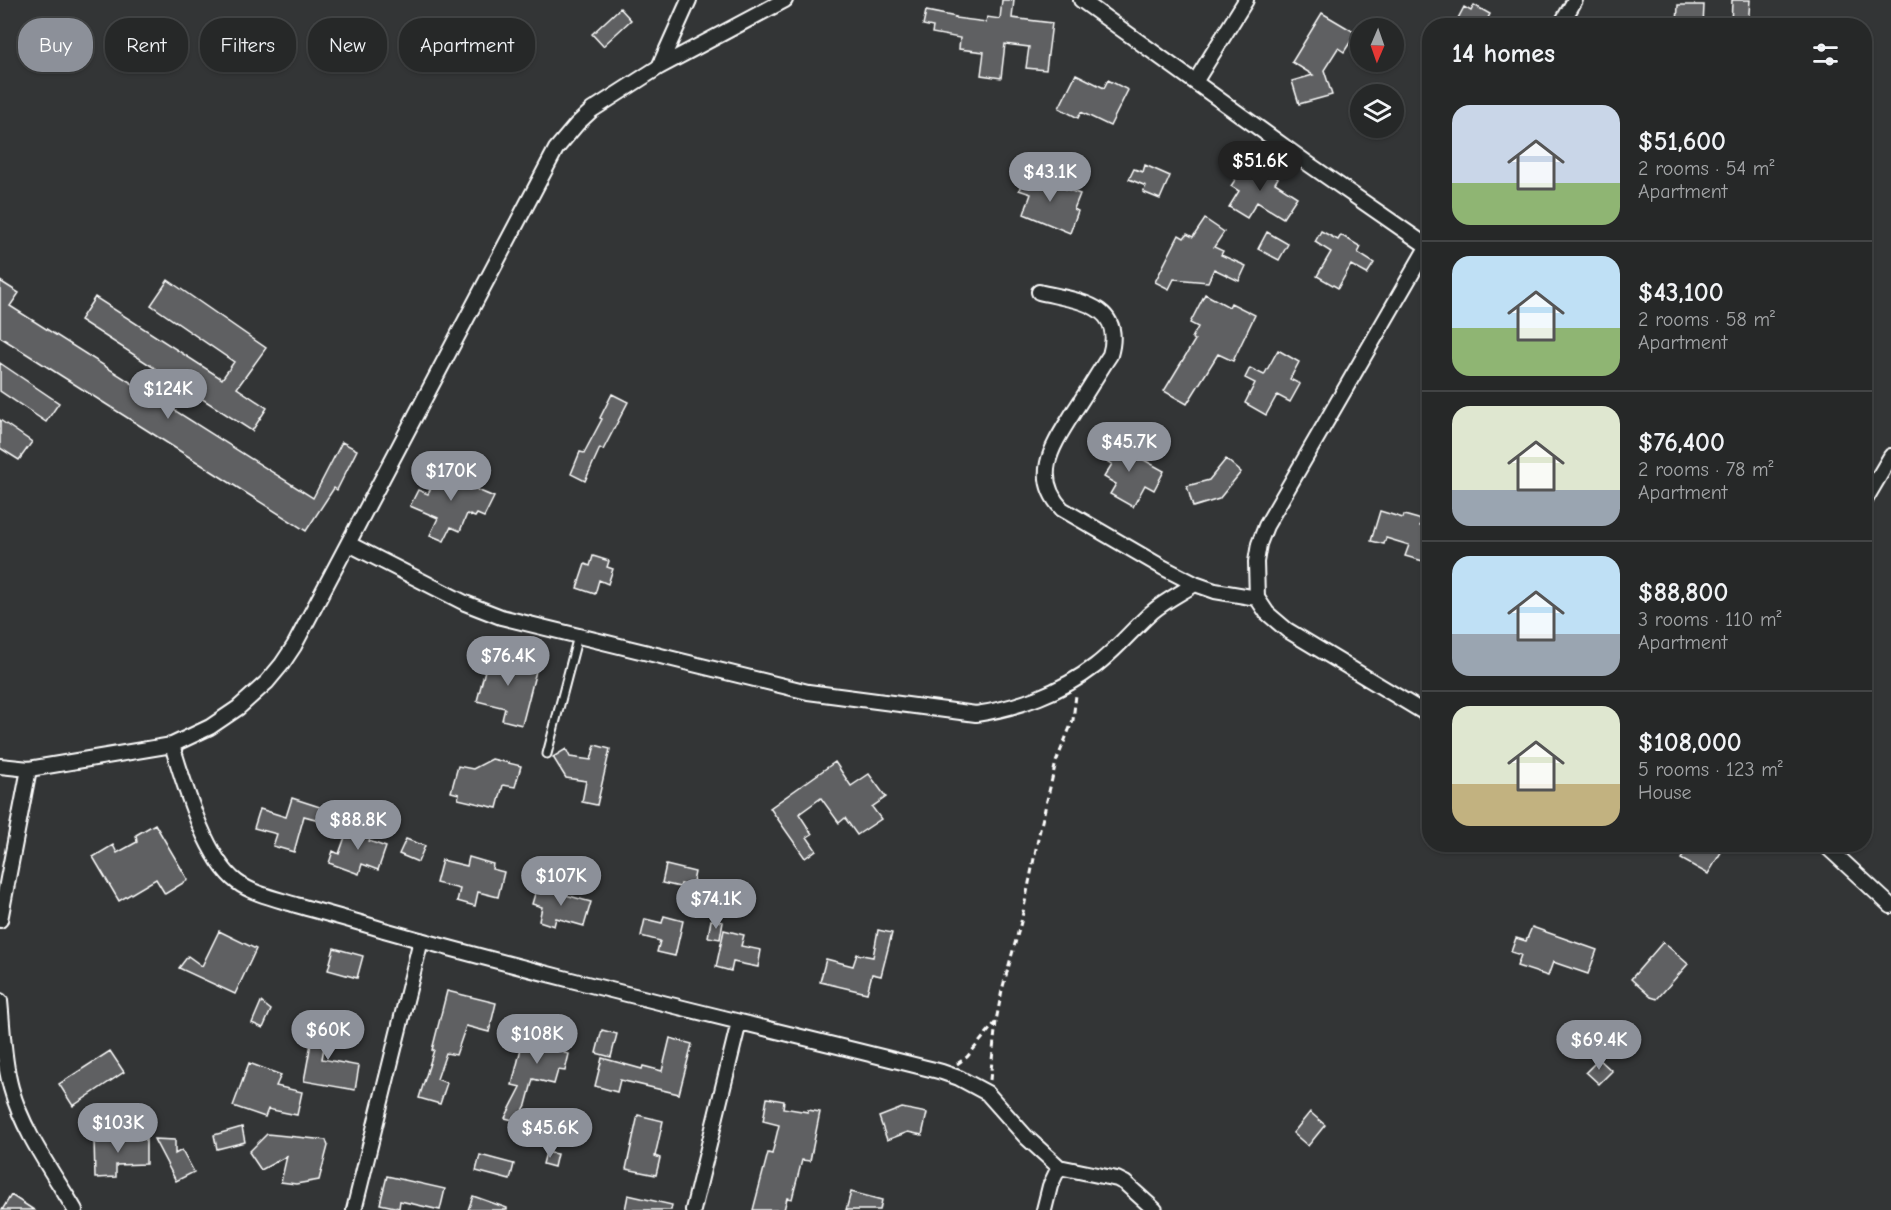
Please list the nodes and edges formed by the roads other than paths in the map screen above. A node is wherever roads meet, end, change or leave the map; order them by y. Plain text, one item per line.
1 (689, 0) edge
2 (785, 0) edge
3 (1081, 0) edge
4 (1246, 0) edge
5 (1575, 0) edge
6 (1565, 18) edge
7 (659, 67) junction
8 (1196, 82) junction
9 (1422, 240) edge
10 (1422, 254) edge
11 (1040, 292) dead end
12 (1891, 456) edge
13 (1872, 488) edge
14 (349, 544) junction
15 (1195, 584) junction
16 (1257, 598) junction
17 (578, 636) junction
18 (1422, 711) edge
19 (172, 745) junction
20 (547, 754) dead end
21 (0, 766) edge
22 (29, 769) junction
23 (1833, 852) edge
24 (1891, 906) edge
25 (0, 920) edge
26 (422, 940) junction
27 (0, 1001) edge
28 (739, 1022) junction
29 (1059, 1167) junction
30 (75, 1210) edge
31 (354, 1210) edge
32 (693, 1210) edge
33 (1044, 1210) edge
34 (1155, 1210) edge

1 - 7 street
2 - 7 street
3 - 8 street
4 - 8 street
5 - 6 street
7 - 14 street
8 - 9 street
10 - 16 street
11 - 15 street
12 - 13 street
14 - 17 street
14 - 19 street
15 - 16 street
15 - 17 street
16 - 18 street
17 - 20 lane
19 - 22 street
19 - 26 street
21 - 22 street
22 - 25 street
23 - 24 street
26 - 28 street
26 - 31 street
27 - 30 street
28 - 29 street
28 - 32 street
29 - 33 street
29 - 34 street

